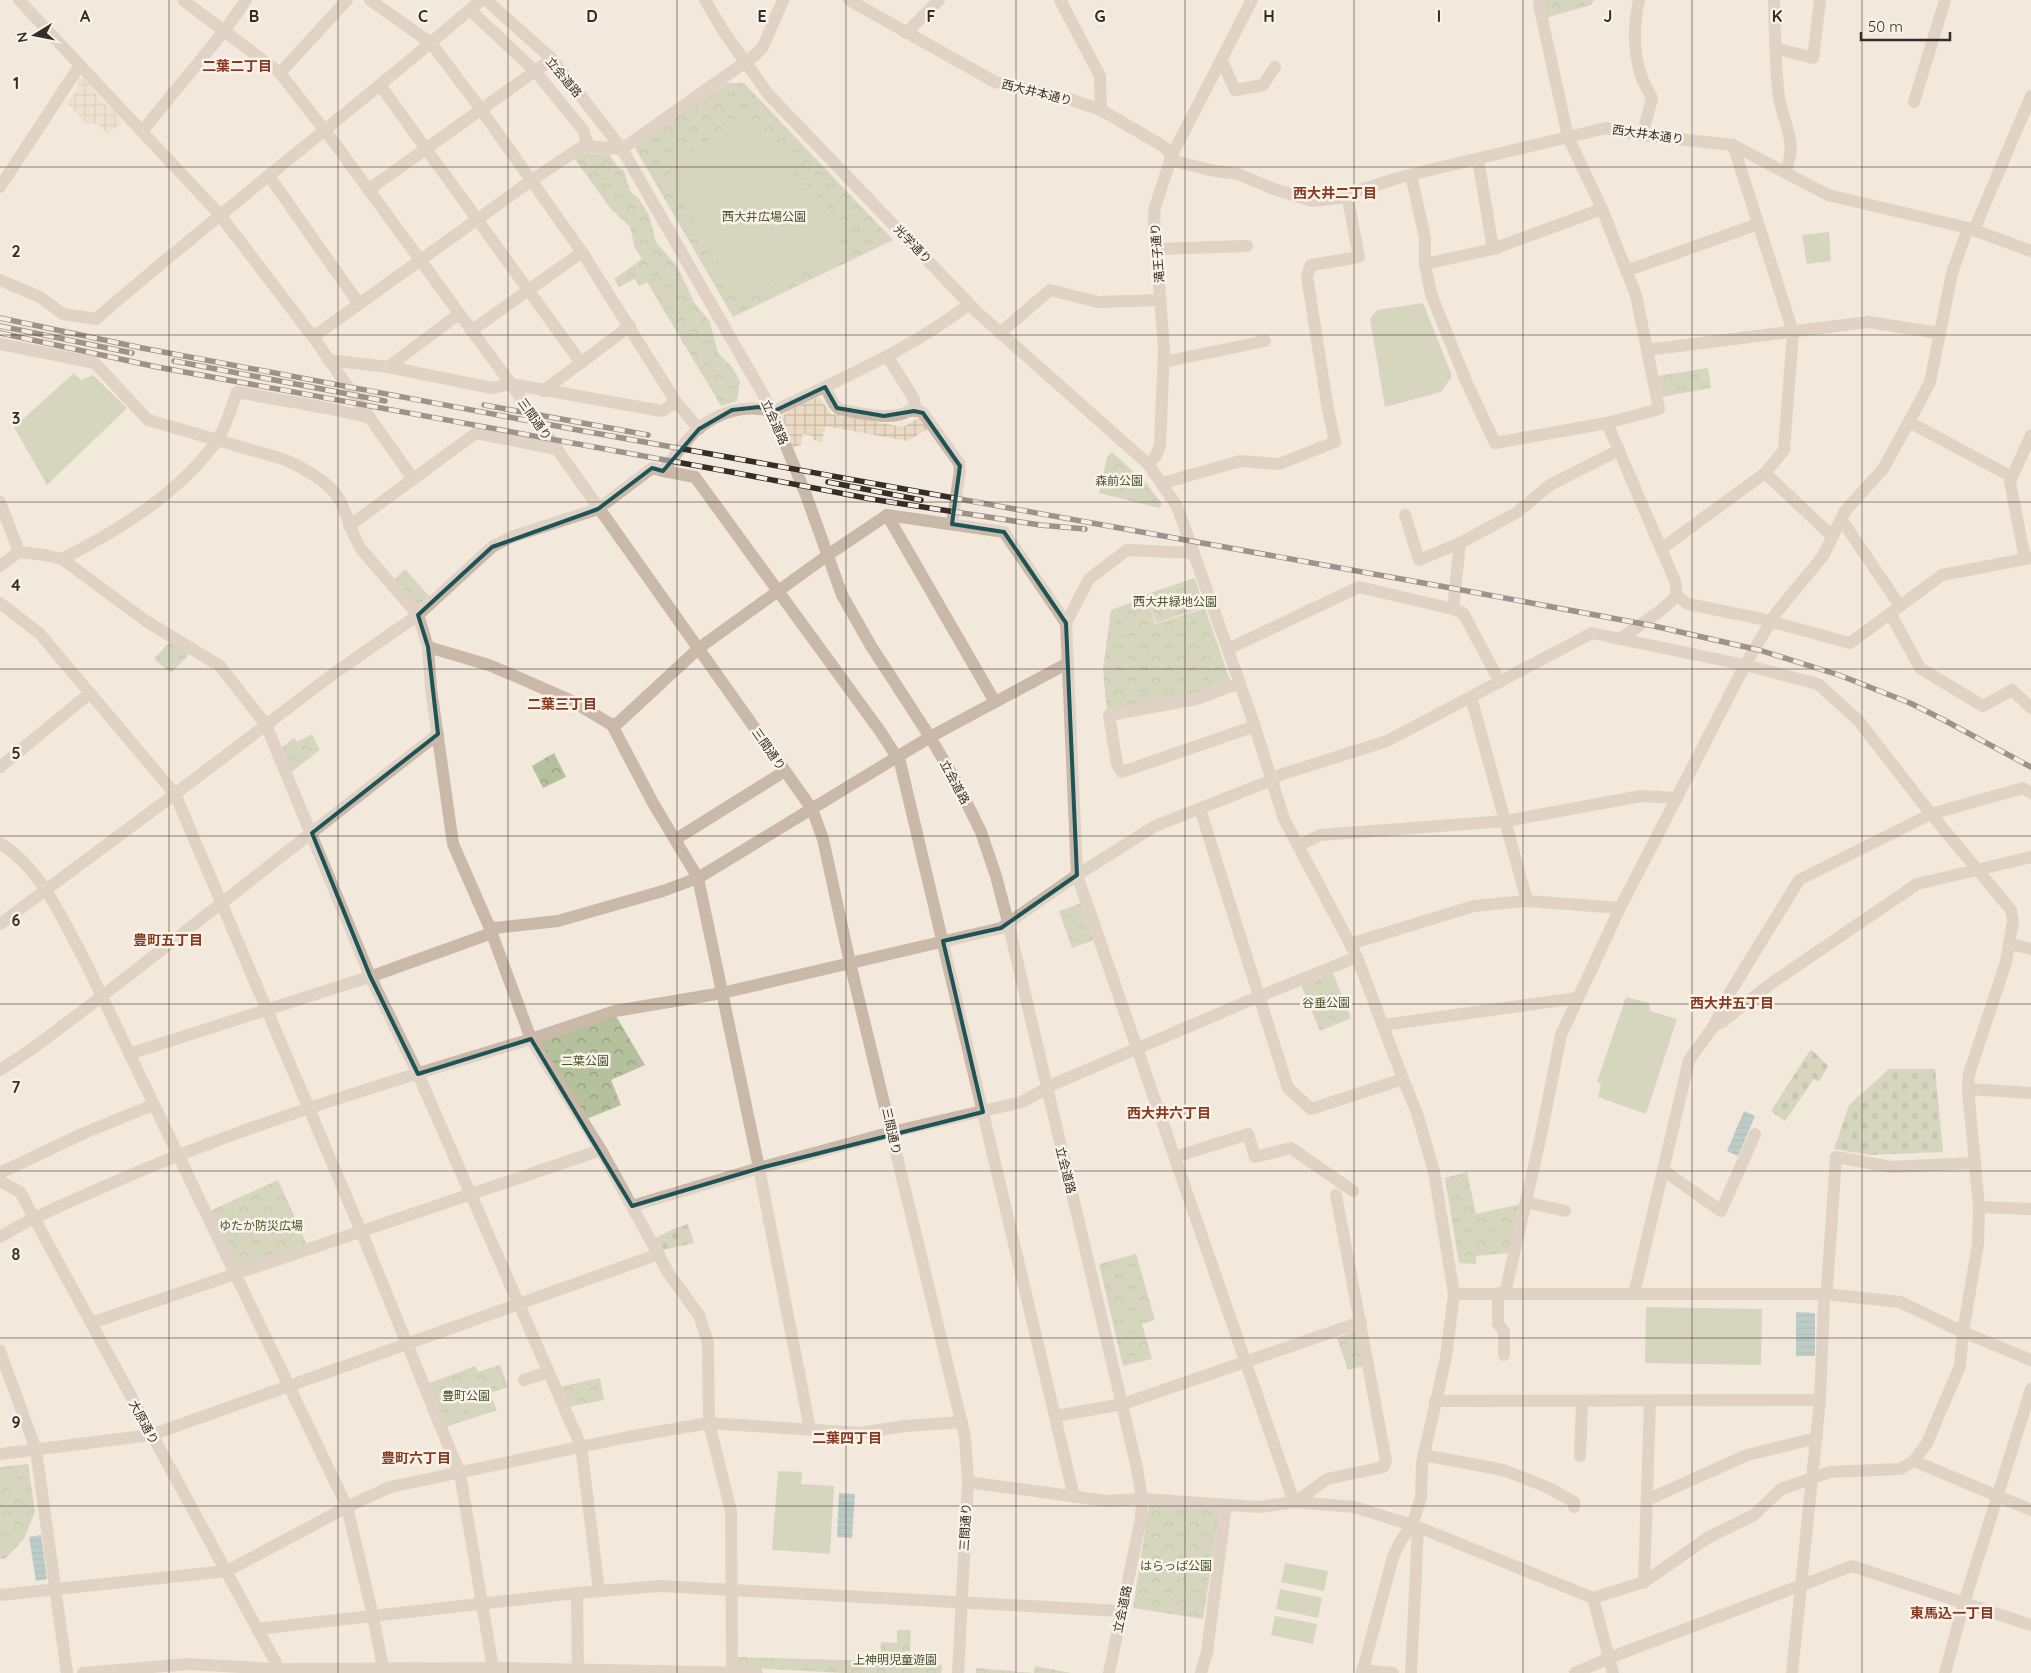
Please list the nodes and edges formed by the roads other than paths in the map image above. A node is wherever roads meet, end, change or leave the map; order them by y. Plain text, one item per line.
1 (19, 0) edge
2 (183, 0) edge
3 (246, 0) edge
4 (347, 0) edge
5 (370, 0) edge
6 (481, 0) edge
7 (486, 0) edge
8 (705, 0) edge
9 (783, 0) edge
10 (849, 0) edge
11 (939, 0) edge
12 (1060, 0) edge
13 (1252, 0) edge
14 (1540, 0) edge
15 (1639, 0) edge
16 (1774, 0) edge
17 (1820, 0) edge
18 (1945, 0) edge
19 (470, 10) junction
20 (224, 30) junction
21 (906, 33) junction
22 (431, 43) junction
23 (1775, 48) junction
24 (552, 60) junction
25 (1222, 61) junction
26 (745, 62) junction
27 (80, 65) junction
28 (1275, 67) dead end
29 (535, 71) junction
30 (280, 73) junction
31 (380, 85) junction
32 (2031, 96) edge
33 (1914, 102) dead end
34 (481, 110) junction
35 (1101, 110) junction
36 (143, 130) junction
37 (324, 131) junction
38 (1642, 135) junction
39 (1568, 137) junction
40 (1733, 146) junction
41 (589, 147) junction
42 (426, 149) junction
43 (622, 149) junction
44 (1171, 157) junction
45 (1478, 159) junction
46 (1785, 172) junction
47 (1411, 175) junction
48 (269, 176) junction
49 (532, 180) junction
50 (0, 188) edge
51 (368, 190) junction
52 (1347, 194) junction
53 (1602, 210) junction
54 (220, 215) junction
55 (477, 220) junction
56 (1758, 224) junction
57 (1971, 229) junction
58 (1247, 246) dead end
59 (1157, 249) junction
60 (1493, 249) junction
61 (2031, 251) edge
62 (582, 252) junction
63 (419, 260) junction
64 (1425, 264) junction
65 (1626, 271) junction
66 (0, 280) edge
67 (528, 289) junction
68 (1161, 300) junction
69 (359, 304) junction
70 (969, 304) junction
71 (459, 314) junction
72 (630, 326) junction
73 (471, 332) junction
74 (1793, 332) junction
75 (1000, 333) junction
76 (1939, 333) junction
77 (313, 338) junction
78 (1265, 341) dead end
79 (0, 344) edge
80 (1647, 350) junction
81 (887, 356) junction
82 (328, 360) junction
83 (1164, 362) junction
84 (581, 363) junction
85 (388, 367) junction
86 (511, 384) junction
87 (825, 387) junction
88 (543, 391) junction
89 (676, 402) junction
90 (909, 411) junction
91 (772, 412) junction
92 (367, 417) junction
93 (1910, 422) junction
94 (1607, 423) junction
95 (698, 429) junction
96 (2031, 435) edge
97 (218, 440) junction
98 (556, 449) junction
99 (1619, 450) junction
100 (1148, 464) junction
101 (664, 471) junction
102 (1765, 473) junction
103 (2012, 477) junction
104 (413, 479) junction
105 (1163, 483) junction
106 (0, 502) edge
107 (598, 509) junction
108 (887, 515) junction
109 (1405, 515) dead end
110 (1842, 520) junction
111 (952, 524) junction
112 (349, 526) junction
113 (1833, 537) junction
114 (1460, 543) junction
115 (1661, 549) junction
116 (19, 552) junction
117 (1194, 553) junction
118 (828, 555) junction
119 (62, 559) junction
120 (2028, 559) edge
121 (0, 566) edge
122 (777, 591) junction
123 (1677, 596) junction
124 (0, 603) edge
125 (1454, 603) junction
126 (1895, 610) junction
127 (418, 615) junction
128 (1066, 622) junction
129 (1769, 626) junction
130 (1624, 637) junction
131 (428, 647) junction
132 (698, 648) junction
133 (1228, 649) junction
134 (1746, 661) junction
135 (1066, 664) junction
136 (1500, 682) junction
137 (1240, 683) junction
138 (89, 694) junction
139 (1471, 698) junction
140 (995, 702) junction
141 (2031, 708) edge
142 (266, 725) junction
143 (612, 725) junction
144 (1255, 726) junction
145 (438, 734) junction
146 (930, 737) junction
147 (897, 757) junction
148 (0, 767) edge
149 (785, 771) junction
150 (1272, 780) junction
151 (2031, 793) edge
152 (175, 794) junction
153 (1677, 798) junction
154 (812, 809) junction
155 (1200, 809) junction
156 (1931, 814) junction
157 (1506, 821) junction
158 (312, 833) junction
159 (676, 839) junction
160 (0, 843) edge
161 (1298, 846) junction
162 (2031, 857) edge
163 (1976, 869) junction
164 (1077, 875) junction
165 (698, 878) junction
166 (46, 890) junction
167 (1527, 901) junction
168 (223, 903) junction
169 (1620, 908) junction
170 (1008, 922) junction
171 (0, 924) edge
172 (490, 930) junction
173 (943, 941) junction
174 (1350, 944) junction
175 (2010, 944) junction
176 (2031, 948) edge
177 (1358, 957) junction
178 (850, 963) junction
179 (370, 976) junction
180 (722, 992) junction
181 (1260, 996) junction
182 (102, 997) junction
183 (1577, 998) junction
184 (267, 1010) junction
185 (1383, 1025) junction
186 (1714, 1026) junction
187 (531, 1039) junction
188 (1137, 1048) junction
189 (129, 1054) junction
190 (0, 1070) edge
191 (418, 1074) junction
192 (1402, 1079) junction
193 (1046, 1087) junction
194 (1968, 1089) junction
195 (2031, 1093) edge
196 (153, 1105) junction
197 (308, 1107) junction
198 (983, 1112) junction
199 (892, 1132) junction
200 (1755, 1134) dead end
201 (601, 1150) junction
202 (177, 1155) junction
203 (1175, 1158) junction
204 (1974, 1164) junction
205 (759, 1168) junction
206 (1663, 1170) junction
207 (0, 1173) edge
208 (0, 1180) edge
209 (1353, 1191) dead end
210 (471, 1193) junction
211 (1336, 1195) dead end
212 (1526, 1202) junction
213 (632, 1206) junction
214 (1979, 1207) junction
215 (2031, 1209) edge
216 (1565, 1211) dead end
217 (33, 1217) junction
218 (361, 1231) junction
219 (0, 1237) edge
220 (659, 1254) junction
221 (235, 1274) junction
222 (1454, 1294) junction
223 (1501, 1294) junction
224 (1634, 1294) junction
225 (1825, 1294) junction
226 (518, 1304) junction
227 (1362, 1322) junction
228 (91, 1324) junction
229 (1963, 1332) junction
230 (406, 1344) junction
231 (0, 1351) edge
232 (1504, 1355) dead end
233 (1247, 1360) junction
234 (2031, 1360) edge
235 (549, 1372) junction
236 (524, 1380) dead end
237 (290, 1386) junction
238 (2031, 1389) edge
239 (1820, 1400) junction
240 (1435, 1402) junction
241 (1582, 1402) junction
242 (1650, 1402) junction
243 (1123, 1404) junction
244 (1056, 1416) junction
245 (962, 1422) junction
246 (709, 1423) junction
247 (810, 1429) junction
248 (151, 1435) junction
249 (1817, 1438) junction
250 (581, 1446) junction
251 (36, 1450) junction
252 (0, 1454) edge
253 (1423, 1455) junction
254 (1580, 1456) dead end
255 (1914, 1461) junction
256 (460, 1474) junction
257 (1813, 1477) junction
258 (968, 1482) junction
259 (1074, 1497) junction
260 (1998, 1497) junction
261 (1142, 1499) junction
262 (1647, 1500) junction
263 (1295, 1502) junction
264 (1226, 1504) junction
265 (347, 1507) junction
266 (1574, 1507) dead end
267 (2031, 1510) edge
268 (1415, 1526) junction
269 (227, 1571) junction
270 (1644, 1582) junction
271 (1802, 1584) junction
272 (56, 1588) junction
273 (732, 1590) junction
274 (599, 1591) junction
275 (577, 1593) junction
276 (0, 1594) edge
277 (1593, 1598) junction
278 (961, 1603) junction
279 (1964, 1603) junction
280 (481, 1604) junction
281 (1121, 1611) junction
282 (373, 1616) junction
283 (2031, 1626) edge
284 (257, 1630) junction
285 (1609, 1658) junction
286 (493, 1668) junction
287 (384, 1670) edge
288 (276, 1671) edge
289 (1362, 1671) edge
290 (578, 1672) edge
291 (732, 1672) edge
292 (67, 1673) edge
293 (83, 1673) edge
294 (757, 1673) edge
295 (958, 1673) edge
296 (1109, 1673) edge
297 (1201, 1673) edge
298 (1393, 1673) edge
299 (1411, 1673) edge
300 (1575, 1673) edge
301 (1613, 1673) edge
302 (1793, 1673) edge
303 (1945, 1673) edge

1 - 27 street
2 - 20 street, 三間通り
3 - 20 street
4 - 30 street
5 - 22 street
6 - 19 street
7 - 24 street, 立会道路
8 - 26 street, 光学通り
9 - 26 street
10 - 21 street, 西大井本通り
11 - 21 street
12 - 35 street
13 - 25 street, 滝王子通り
14 - 39 street
15 - 38 street
16 - 23 street
17 - 23 street
18 - 33 street
19 - 22 street
19 - 29 street
20 - 30 street, 三間通り
20 - 36 street
21 - 35 street, 西大井本通り
22 - 31 street
22 - 34 street
23 - 46 street
24 - 29 street
24 - 43 street, 立会道路
25 - 28 street
25 - 44 street, 滝王子通り
26 - 43 street
26 - 70 street, 光学通り
27 - 36 street
27 - 50 street
29 - 34 street
29 - 41 street
30 - 37 street, 三間通り
31 - 37 street
31 - 42 street
32 - 57 street
34 - 42 street
34 - 49 street
35 - 44 street, 西大井本通り
36 - 54 street
37 - 48 street
37 - 51 street, 三間通り
38 - 39 street, 西大井本通り
38 - 40 street, 西大井本通り
39 - 45 street, 西大井本通り
39 - 53 street
40 - 46 street, 西大井本通り
40 - 56 street
41 - 43 street
41 - 49 street
42 - 51 street
42 - 55 street
43 - 91 street, 立会道路
44 - 52 street, 西大井本通り
44 - 59 street, 滝王子通り
45 - 47 street, 西大井本通り
45 - 60 street
46 - 57 street, 西大井本通り
47 - 52 street, 西大井本通り
47 - 64 street
48 - 54 street
48 - 69 street
49 - 55 street
49 - 62 street
51 - 63 street, 三間通り
52 - 105 street
53 - 60 street
53 - 65 street
54 - 66 street
54 - 77 street
55 - 63 street
55 - 67 street
56 - 65 street
56 - 74 street
57 - 61 street, 西大井本通り
57 - 76 street
58 - 59 street
59 - 68 street, 滝王子通り
60 - 64 street
62 - 67 street
62 - 72 street
63 - 69 street
63 - 71 street, 三間通り
64 - 94 street
65 - 80 street
67 - 73 street
67 - 84 street
68 - 75 street
68 - 83 street, 滝王子通り
69 - 77 street
70 - 75 street, 光学通り
70 - 81 street
71 - 73 street, 三間通り
71 - 85 street
72 - 84 street
72 - 89 street
73 - 86 street, 三間通り
74 - 76 street
74 - 80 street
74 - 102 street
75 - 100 street, 光学通り
76 - 93 street
77 - 82 street
78 - 83 street
79 - 97 street
80 - 94 street
81 - 87 street
81 - 90 street
82 - 85 street
82 - 92 street
83 - 100 street, 滝王子通り
84 - 88 street
85 - 86 street
86 - 88 street
86 - 98 street, 三間通り
87 - 90 street
87 - 91 street
88 - 89 street
89 - 95 street
90 - 111 street
91 - 95 street
91 - 118 street, 立会道路
92 - 97 street
92 - 104 street
93 - 103 street
93 - 110 street
94 - 99 street
95 - 101 street
96 - 103 street
97 - 112 street
97 - 119 street
98 - 104 street
98 - 107 street, 三間通り
99 - 114 street
99 - 115 street
100 - 105 street, 光学通り
101 - 107 street
101 - 122 street
102 - 113 street
102 - 115 street
103 - 120 street
104 - 112 street
105 - 117 street, 光学通り
106 - 116 street
107 - 127 street
107 - 132 street, 三間通り
108 - 111 street
108 - 118 street
108 - 140 street
109 - 114 street
110 - 113 street
110 - 126 street
111 - 128 street
112 - 127 street
113 - 129 street
114 - 125 street
115 - 123 street
116 - 119 street
116 - 121 street
117 - 128 street
117 - 133 street, 光学通り
118 - 122 street
118 - 146 street, 立会道路
119 - 142 street
120 - 126 street
122 - 132 street
122 - 147 street
123 - 129 street
123 - 130 street
124 - 138 street
125 - 133 street
125 - 136 street
126 - 129 street
126 - 141 street
127 - 131 street
127 - 142 street
128 - 135 street
129 - 134 street
130 - 134 street
130 - 136 street
131 - 143 street
131 - 145 street
132 - 143 street
132 - 149 street, 三間通り
133 - 137 street, 光学通り
134 - 153 street
134 - 156 street
135 - 140 street
135 - 164 street
136 - 139 street
137 - 144 street, 光学通り
137 - 144 street
138 - 148 street
138 - 152 street
139 - 150 street
139 - 157 street
140 - 146 street
142 - 152 street
142 - 158 street
143 - 159 street
144 - 150 street, 光学通り
145 - 158 street
145 - 172 street
146 - 147 street
146 - 170 street, 立会道路
147 - 154 street
147 - 173 street
149 - 154 street, 三間通り
149 - 159 street
150 - 155 street
150 - 161 street, 光学通り
151 - 156 street
152 - 166 street
152 - 168 street
153 - 157 street
153 - 169 street
154 - 165 street
154 - 178 street, 三間通り
155 - 164 street
155 - 181 street
156 - 163 street
156 - 186 street
157 - 161 street
157 - 167 street
158 - 168 street
158 - 179 street
159 - 165 street
160 - 166 street
161 - 174 street, 光学通り
162 - 163 street
163 - 175 street
163 - 186 street
164 - 170 street
164 - 188 street
165 - 172 street
165 - 180 street
166 - 171 street
166 - 182 street
167 - 169 street
167 - 174 street
168 - 182 street
168 - 184 street
169 - 183 street
170 - 173 street
170 - 193 street, 立会道路
172 - 179 street
172 - 187 street
173 - 178 street
173 - 198 street
174 - 177 street, 光学通り
175 - 176 street
175 - 194 street
177 - 181 street
177 - 185 street, 光学通り
178 - 180 street
178 - 199 street, 三間通り
179 - 184 street
179 - 191 street
180 - 187 street
180 - 205 street
181 - 188 street
181 - 192 street
182 - 189 street
182 - 190 street
183 - 185 street
183 - 212 street
184 - 189 street
184 - 197 street
185 - 192 street, 光学通り
186 - 206 street
187 - 191 street
187 - 201 street
188 - 193 street
188 - 203 street
189 - 196 street
191 - 197 street
191 - 210 street
192 - 222 street, 光学通り
193 - 198 street
193 - 243 street, 立会道路
194 - 195 street
194 - 204 street
196 - 202 street
196 - 207 street
197 - 202 street
197 - 218 street
198 - 199 street
198 - 244 street
199 - 205 street
199 - 245 street, 三間通り
200 - 206 street
201 - 210 street
201 - 213 street
202 - 217 street
202 - 221 street
203 - 209 street
203 - 233 street
204 - 214 street
204 - 225 street
205 - 213 street
205 - 247 street
206 - 224 street
208 - 217 street, 大原通り
210 - 218 street
210 - 226 street
211 - 227 street
212 - 216 street
212 - 223 street
213 - 220 street
214 - 215 street
214 - 229 street
217 - 219 street
217 - 228 street, 大原通り
218 - 221 street
218 - 230 street
220 - 226 street
220 - 246 street
221 - 228 street
221 - 237 street
222 - 223 street
222 - 240 street, 光学通り
223 - 224 street
223 - 232 street
224 - 225 street
225 - 229 street
225 - 239 street
226 - 230 street
226 - 235 street
227 - 233 street
227 - 263 street
228 - 248 street, 大原通り
229 - 234 street
229 - 255 street
230 - 237 street
230 - 256 street
231 - 251 street
233 - 243 street
233 - 263 street
235 - 236 street
235 - 250 street
237 - 248 street
237 - 265 street
238 - 260 street
239 - 242 street
239 - 249 street
240 - 241 street
240 - 253 street, 光学通り
241 - 242 street
241 - 254 street
242 - 262 street
243 - 244 street
243 - 261 street, 立会道路
244 - 259 street
245 - 247 street
245 - 258 street, 三間通り
246 - 247 street
246 - 250 street
246 - 273 street
248 - 251 street
248 - 269 street, 大原通り
249 - 257 street
249 - 262 street
250 - 256 street
250 - 274 street
251 - 252 street
251 - 272 street
253 - 266 street
253 - 268 street, 光学通り
255 - 257 street
255 - 260 street
256 - 265 street
256 - 280 street
257 - 270 street
257 - 271 street
258 - 259 street
258 - 278 street, 三間通り
259 - 261 street
260 - 267 street
260 - 279 street
261 - 264 street
261 - 281 street, 立会道路
262 - 270 street
263 - 264 street
263 - 268 street
264 - 297 street
265 - 269 street
265 - 282 street
268 - 277 street
268 - 289 street
268 - 299 street
269 - 272 street
269 - 284 street, 大原通り
270 - 277 street
271 - 279 street
271 - 285 street
271 - 302 street
272 - 276 street
272 - 292 street
273 - 274 street
273 - 278 street
273 - 291 street
274 - 275 street
275 - 280 street
275 - 290 street
277 - 285 street
278 - 281 street
278 - 295 street, 三間通り
279 - 283 street
279 - 303 street
280 - 282 street
280 - 286 street
281 - 296 street, 立会道路
282 - 284 street
282 - 287 street
284 - 288 street, 大原通り
285 - 300 street
285 - 301 street
286 - 287 street
286 - 290 street
287 - 288 street
288 - 293 street
289 - 298 street
290 - 291 street
291 - 294 street

